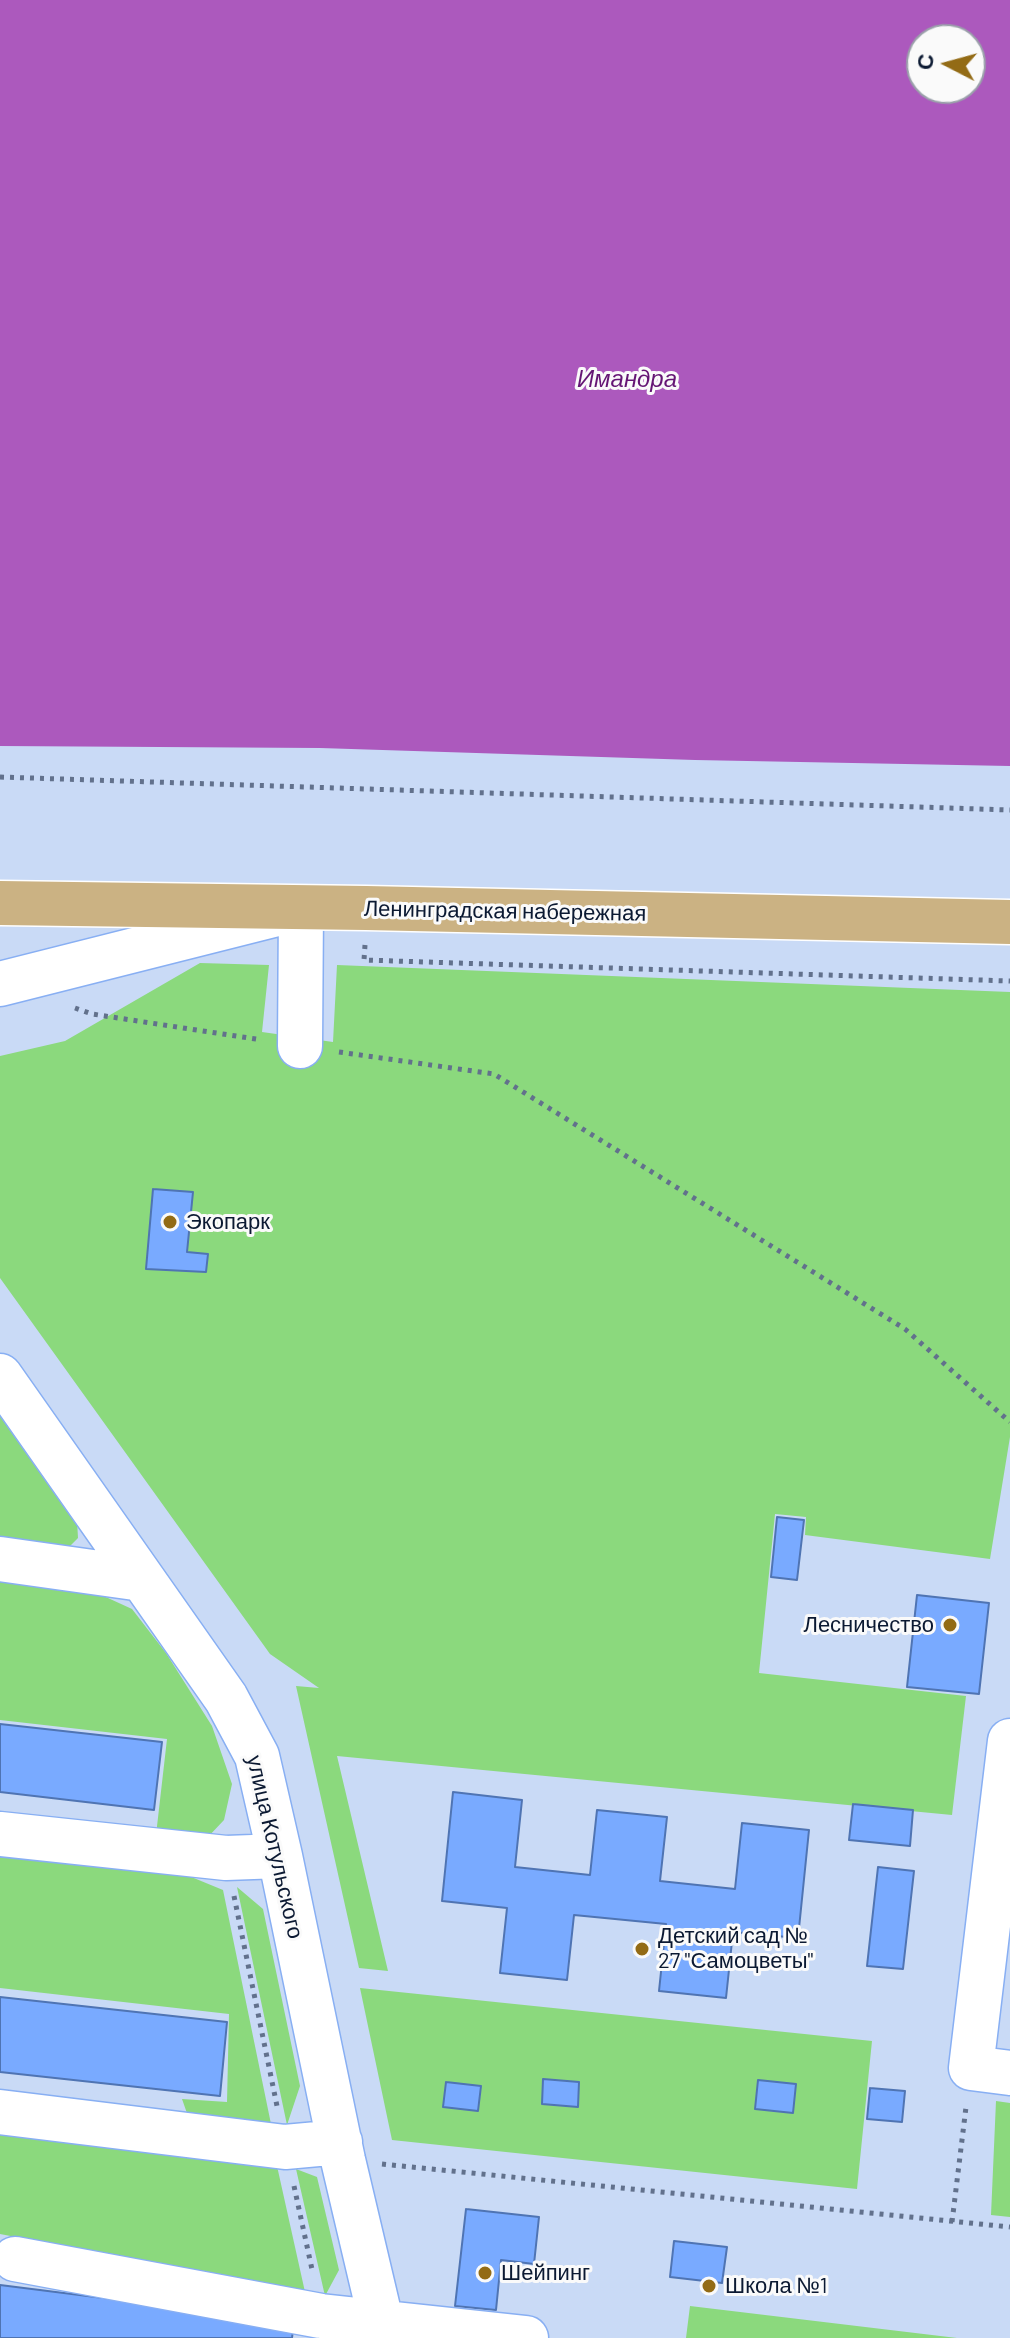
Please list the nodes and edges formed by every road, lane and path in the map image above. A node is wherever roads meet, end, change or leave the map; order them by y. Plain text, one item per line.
1 (0, 777) edge
2 (1010, 810) edge
3 (0, 903) edge
4 (301, 908) junction
5 (366, 908) junction
6 (1010, 922) edge
7 (1010, 981) edge
8 (0, 984) edge
9 (62, 1004) dead end
10 (300, 1046) junction
11 (0, 1376) edge
12 (1010, 1422) edge
13 (0, 1559) edge
14 (142, 1579) junction
15 (1010, 1741) edge
16 (1005, 1817) edge
17 (0, 1834) edge
18 (280, 1856) junction
19 (226, 1858) junction
20 (999, 1937) edge
21 (991, 2071) edge
22 (0, 2112) edge
23 (285, 2147) junction
24 (341, 2151) junction
25 (952, 2222) junction
26 (1010, 2227) edge
27 (15, 2259) dead end
28 (321, 2316) junction
29 (383, 2330) edge
30 (526, 2338) edge

1 - 2 path
3 - 4 main road, Ленинградская набережная
4 - 5 main road, Ленинградская набережная
4 - 8 street
4 - 10 street
5 - 6 main road, Ленинградская набережная
5 - 7 path
9 - 10 path
10 - 12 path
11 - 14 street, улица Котульского
13 - 14 street
14 - 18 street, улица Котульского
15 - 16 street
16 - 20 street
17 - 19 street
18 - 19 street
18 - 24 street, улица Котульского
19 - 23 path
20 - 21 street
21 - 25 path
22 - 23 street
23 - 24 street
23 - 28 path
24 - 25 path
24 - 29 street, улица Котульского
25 - 26 path
27 - 28 street
28 - 29 street
29 - 30 street

